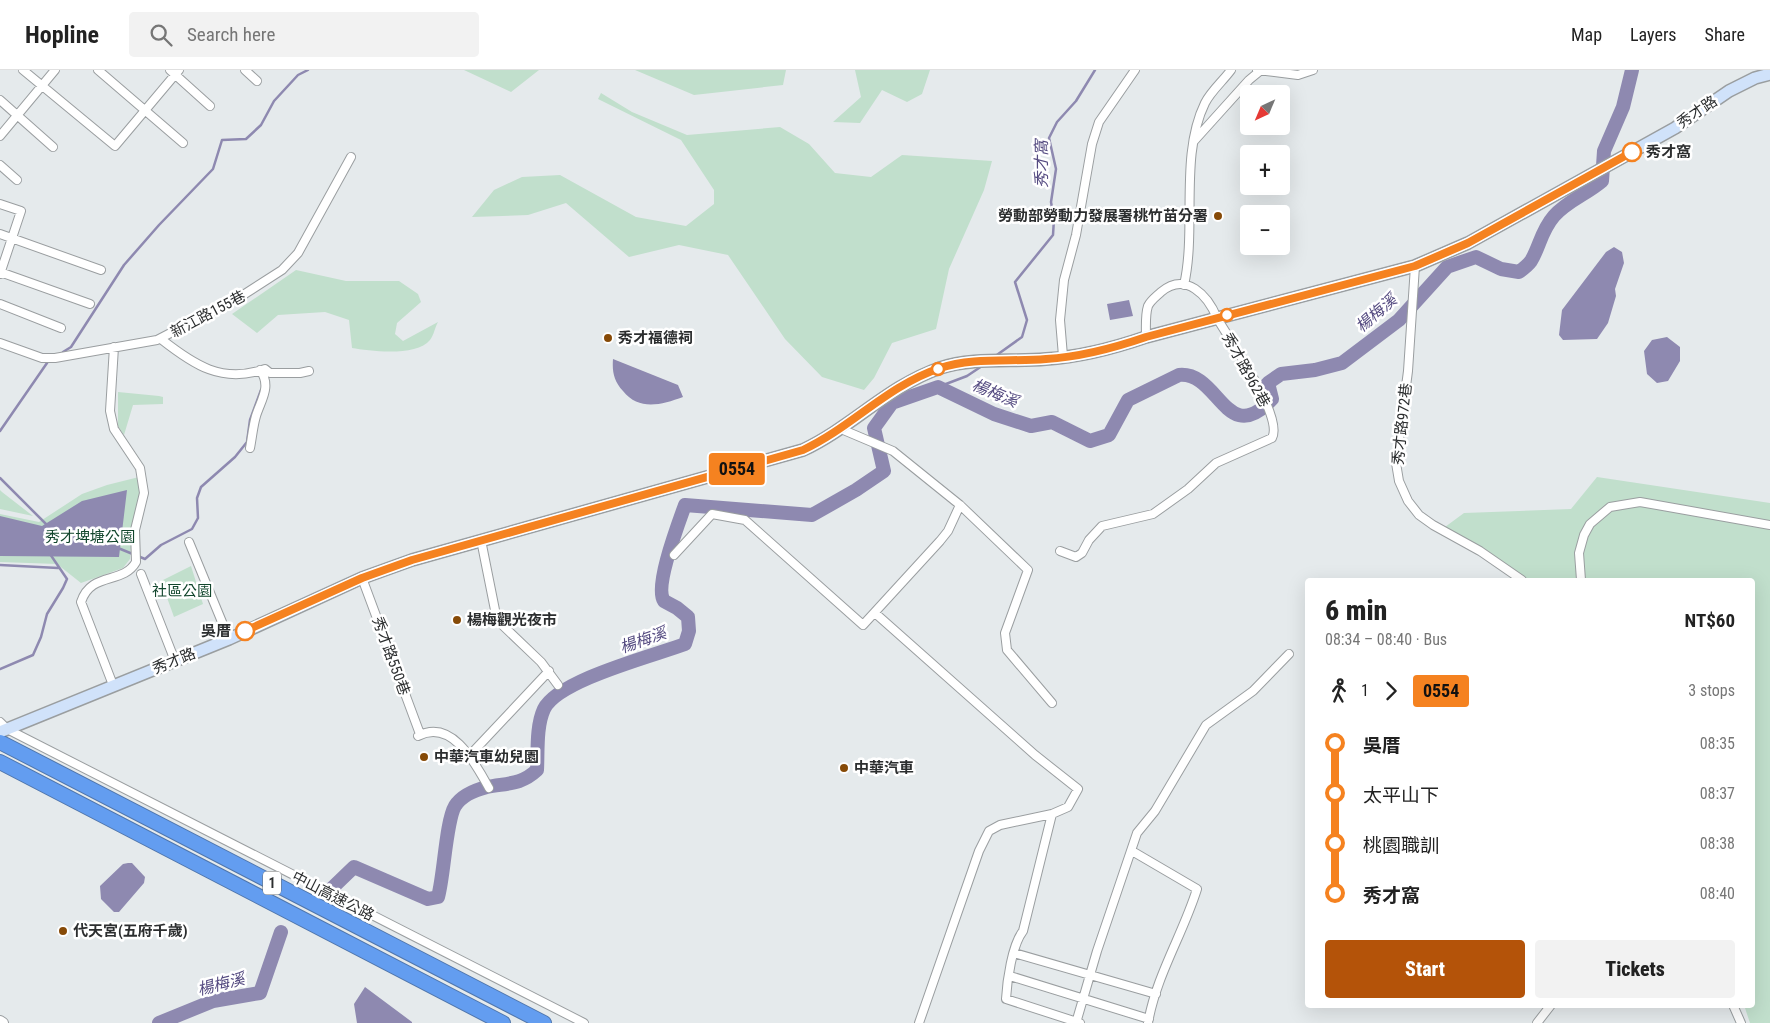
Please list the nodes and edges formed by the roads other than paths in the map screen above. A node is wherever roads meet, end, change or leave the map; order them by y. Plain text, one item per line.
1 (23, 70) edge
2 (55, 70) edge
3 (98, 70) edge
4 (245, 70) edge
5 (1136, 70) edge
6 (1231, 70) edge
7 (1314, 70) edge
8 (175, 71) edge
9 (1258, 71) edge
10 (1770, 74) edge
11 (257, 81) dead end
12 (42, 85) junction
13 (0, 100) edge
14 (210, 106) dead end
15 (145, 111) junction
16 (17, 115) junction
17 (0, 136) edge
18 (1194, 141) junction
19 (183, 144) dead end
20 (52, 147) dead end
21 (351, 157) dead end
22 (0, 165) edge
23 (17, 180) dead end
24 (0, 204) edge
25 (0, 234) edge
26 (13, 238) junction
27 (1415, 266) junction
28 (101, 270) dead end
29 (0, 273) edge
30 (1184, 285) junction
31 (0, 304) edge
32 (90, 304) dead end
33 (1217, 318) junction
34 (61, 328) dead end
35 (1146, 337) junction
36 (161, 339) junction
37 (0, 343) edge
38 (114, 347) junction
39 (1063, 356) junction
40 (260, 370) junction
41 (308, 370) dead end
42 (841, 429) junction
43 (250, 448) dead end
44 (960, 505) junction
45 (1770, 525) edge
46 (481, 540) junction
47 (189, 542) dead end
48 (1060, 551) dead end
49 (674, 555) dead end
50 (141, 574) dead end
51 (362, 578) junction
52 (1519, 578) edge
53 (1581, 578) edge
54 (875, 613) junction
55 (229, 639) junction
56 (1289, 654) dead end
57 (175, 661) junction
58 (548, 671) junction
59 (113, 685) junction
60 (558, 685) dead end
61 (1052, 703) dead end
62 (2, 728) edge
63 (0, 742) edge
64 (470, 755) junction
65 (0, 762) edge
66 (489, 788) dead end
67 (1052, 814) junction
68 (1132, 851) junction
69 (1014, 953) junction
70 (1090, 975) junction
71 (1010, 976) junction
72 (1156, 994) junction
73 (1083, 1000) junction
74 (1549, 1008) edge
75 (1734, 1008) edge
76 (1149, 1021) edge
77 (503, 1023) edge
78 (544, 1023) edge
79 (584, 1023) edge
80 (919, 1023) edge
81 (1078, 1023) edge
82 (1537, 1023) edge
83 (1741, 1023) edge

1 - 12 street
2 - 12 street
3 - 15 street
4 - 11 street
5 - 39 street
6 - 18 street
7 - 9 street
8 - 14 street
8 - 15 street
9 - 18 street
10 - 27 main road, 秀才路
12 - 15 street
12 - 16 street
13 - 16 street
15 - 19 street
16 - 17 street
16 - 20 street
18 - 30 street
21 - 36 street, 新江路155巷
22 - 23 street
24 - 26 street
25 - 26 street
26 - 28 street
26 - 29 street
27 - 33 main road, 秀才路
27 - 52 street, 秀才路972巷
29 - 32 street
30 - 33 street, 秀才路962巷
30 - 35 street
31 - 34 street
33 - 35 main road, 秀才路
33 - 48 street, 秀才路962巷
35 - 39 main road, 秀才路
36 - 38 street, 新江路155巷
36 - 40 street
37 - 38 street, 新江路155巷
38 - 59 street
39 - 42 main road, 秀才路
40 - 41 street
40 - 43 street
42 - 44 street
42 - 46 main road, 秀才路
44 - 54 street
44 - 61 street
45 - 53 street
46 - 51 main road, 秀才路
46 - 58 street
47 - 55 street
49 - 54 street
50 - 57 street
51 - 55 main road, 秀才路
51 - 64 street, 秀才路550巷
54 - 67 street
55 - 57 main road, 秀才路
56 - 68 street
57 - 59 main road, 秀才路
58 - 60 street
58 - 64 street
59 - 62 main road, 秀才路
62 - 79 street
63 - 78 highway, 中山高速公路 / 1
64 - 66 street
65 - 77 highway, 1
67 - 69 street
67 - 80 street
68 - 70 street
68 - 72 street
69 - 70 street
69 - 71 street
70 - 72 street
70 - 73 street
71 - 73 street
71 - 81 street
72 - 76 street
73 - 76 street
73 - 81 street
74 - 82 street
75 - 83 street

